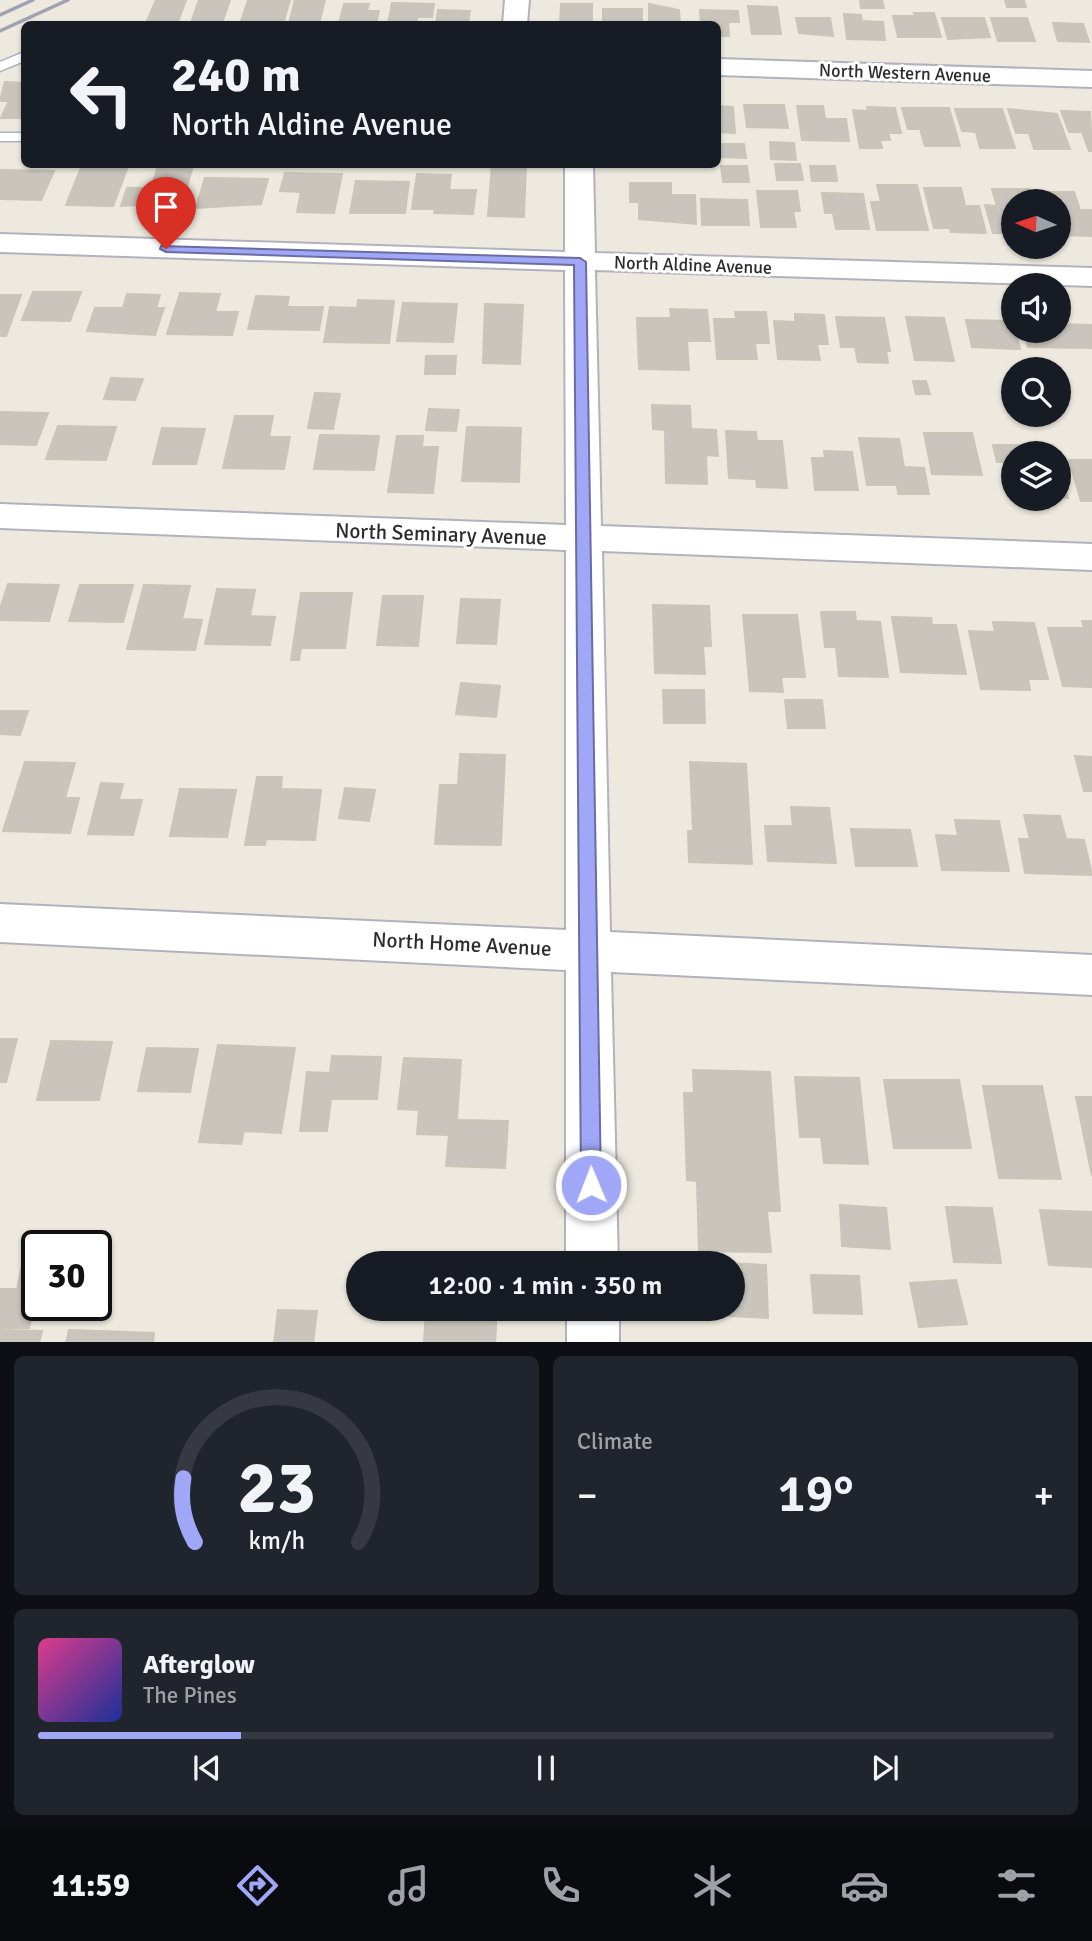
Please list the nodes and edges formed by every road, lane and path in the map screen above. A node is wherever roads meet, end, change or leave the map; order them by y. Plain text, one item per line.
1 (517, 0) edge
2 (515, 21) edge
3 (21, 57) edge
4 (0, 67) edge
5 (721, 67) edge
6 (1092, 79) edge
7 (0, 136) edge
8 (21, 137) edge
9 (579, 168) edge
10 (0, 243) edge
11 (580, 262) junction
12 (1092, 277) edge
13 (0, 516) edge
14 (584, 539) junction
15 (1092, 557) edge
16 (0, 923) edge
17 (588, 950) junction
18 (1092, 975) edge
19 (592, 1251) edge
20 (593, 1321) edge
21 (593, 1342) edge

1 - 2 street
3 - 4 lane
5 - 6 street, North Western Avenue
7 - 8 lane
9 - 11 street
10 - 11 street, North Aldine Avenue
11 - 12 street, North Aldine Avenue
11 - 14 street
13 - 14 street, North Seminary Avenue
14 - 15 street, North Seminary Avenue
14 - 17 street
16 - 17 street, North Home Avenue
17 - 18 street, North Home Avenue
17 - 19 street
20 - 21 street

